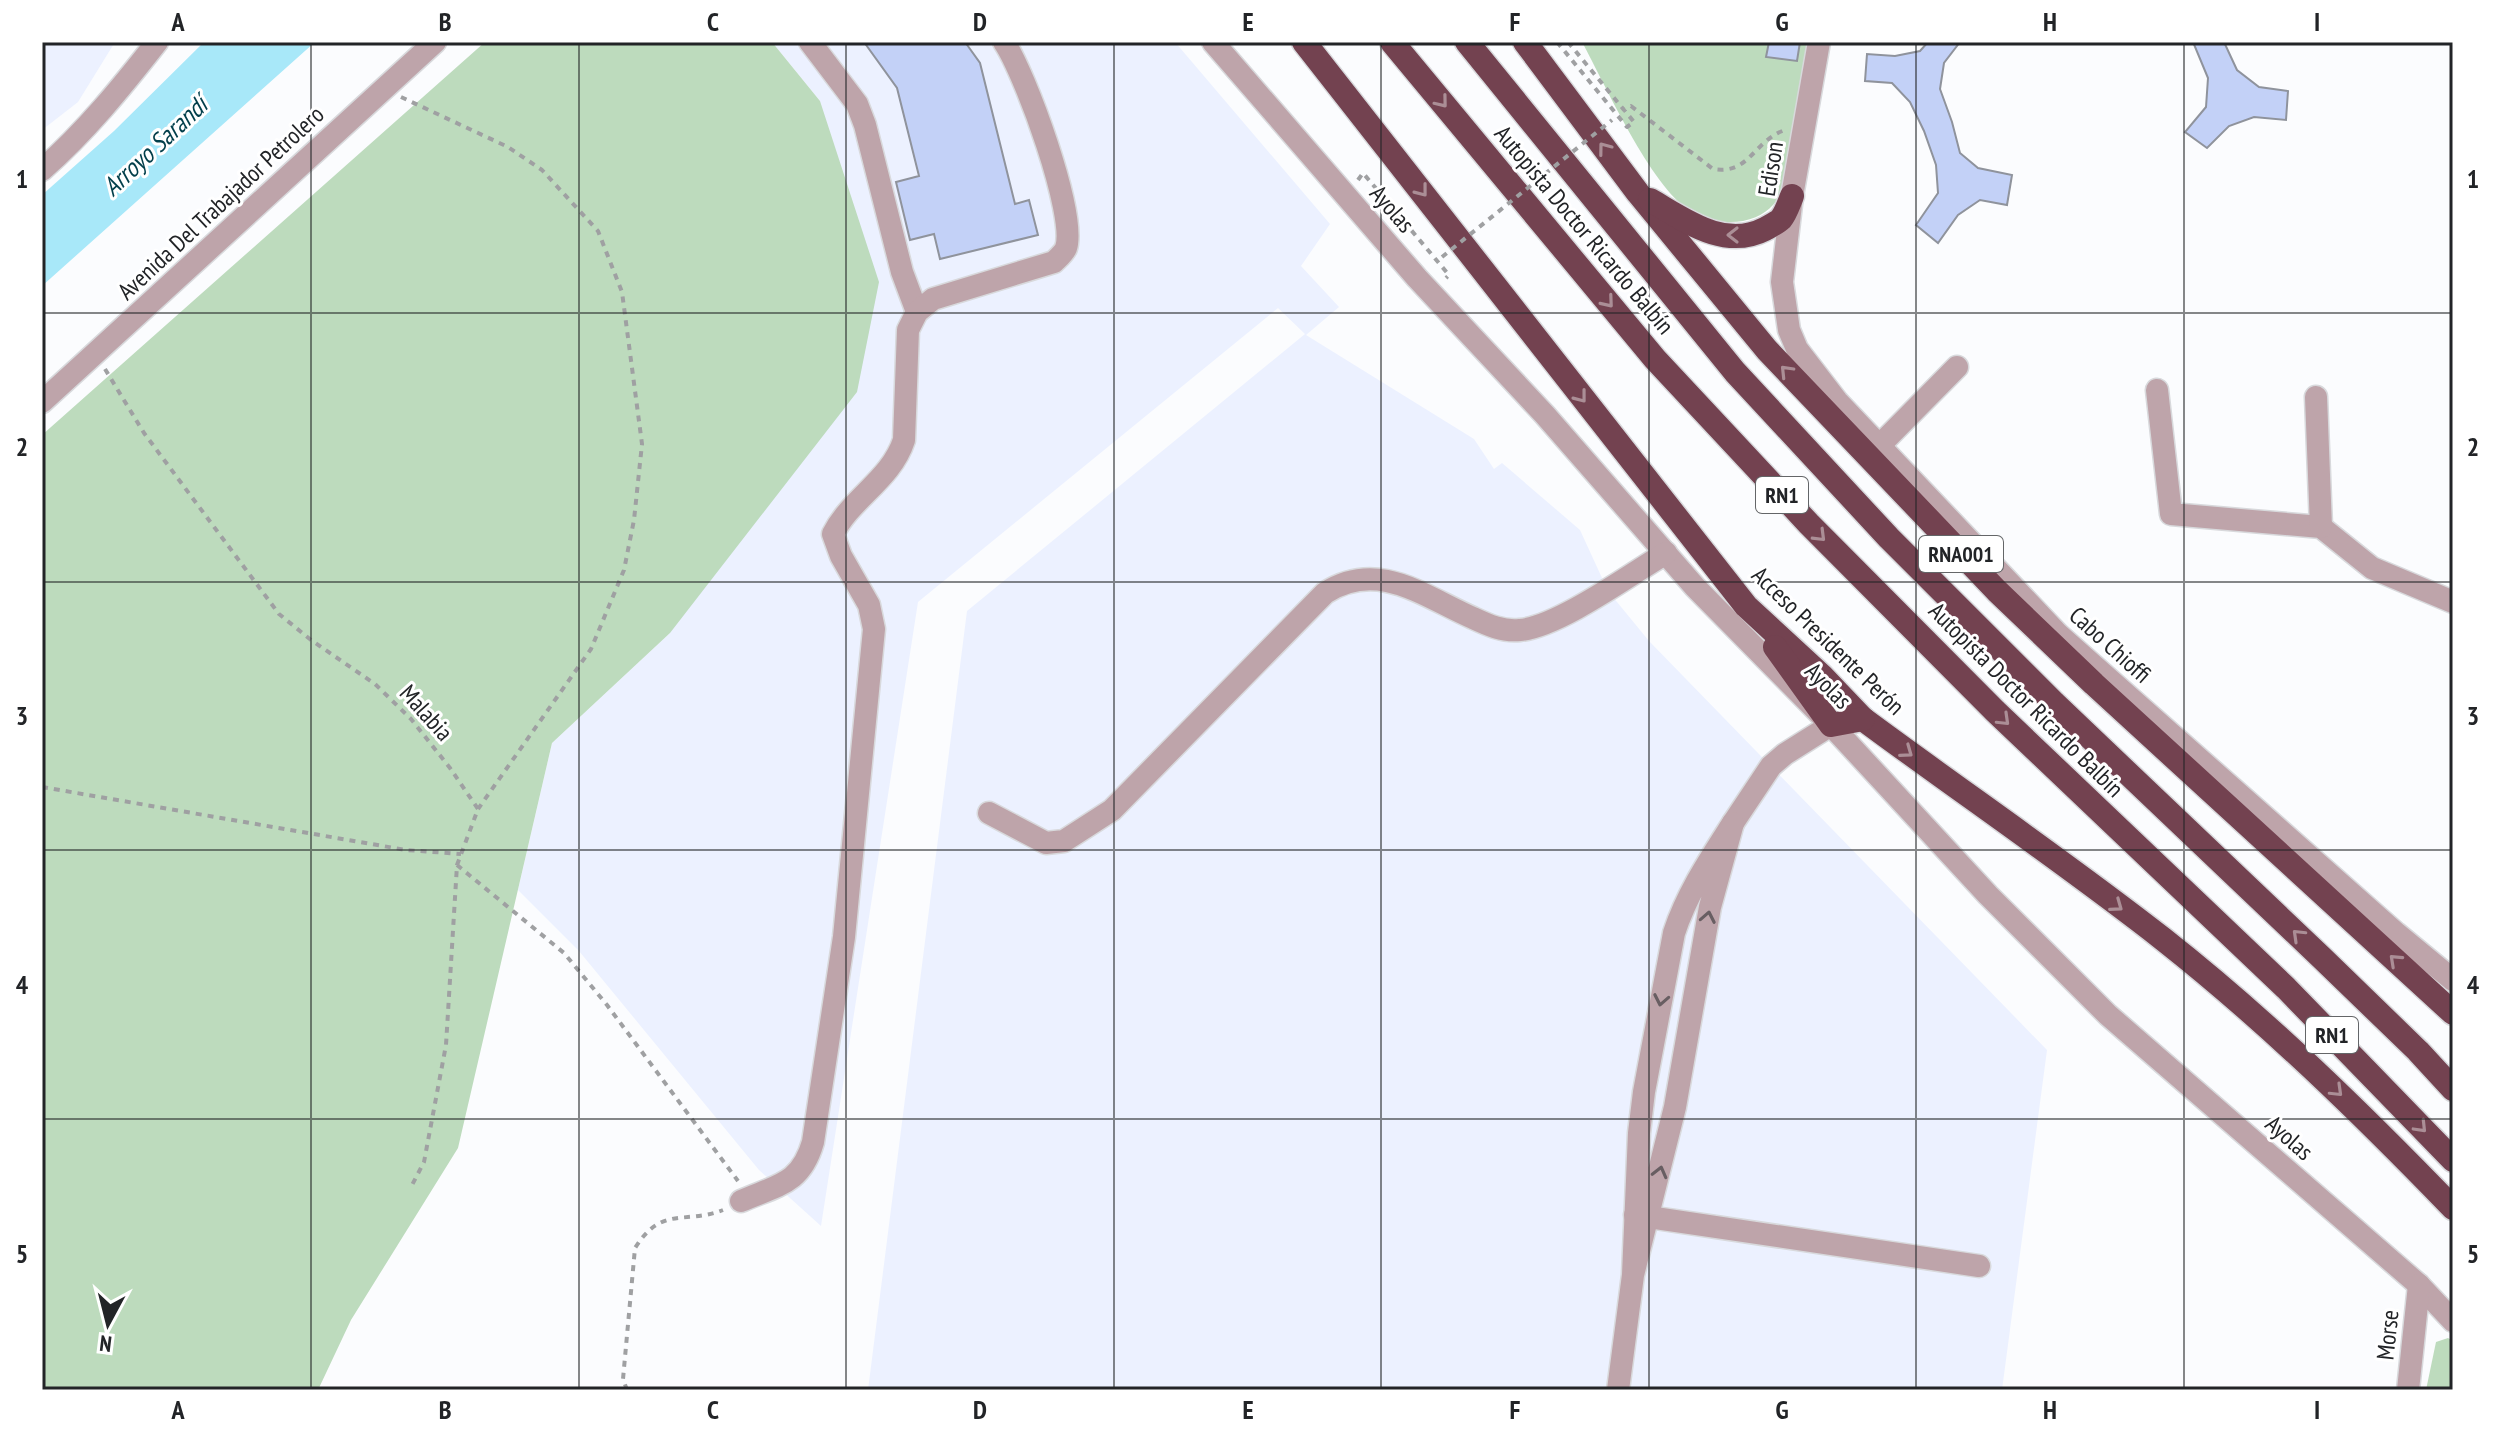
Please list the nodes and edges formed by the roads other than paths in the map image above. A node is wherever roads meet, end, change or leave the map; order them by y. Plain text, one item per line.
1 (157, 42) edge
2 (435, 42) edge
3 (810, 42) edge
4 (1004, 42) edge
5 (1213, 42) edge
6 (1304, 42) edge
7 (1392, 42) edge
8 (1467, 42) edge
9 (1525, 42) edge
10 (1819, 42) edge
11 (42, 170) edge
12 (1638, 193) junction
13 (1792, 196) junction
14 (1783, 305) joint
15 (917, 312) junction
16 (1957, 367) dead end
17 (2157, 390) dead end
18 (2316, 397) dead end
19 (42, 402) edge
20 (1879, 446) junction
21 (2321, 527) junction
22 (1666, 553) junction
23 (2453, 602) edge
24 (1746, 606) junction
25 (1863, 719) junction
26 (1831, 725) junction
27 (989, 813) dead end
28 (1733, 823) junction
29 (2453, 980) edge
30 (2453, 1013) edge
31 (2453, 1089) edge
32 (2453, 1160) edge
33 (741, 1201) road end
34 (2453, 1208) edge
35 (1642, 1217) junction
36 (1979, 1266) dead end
37 (2419, 1285) junction
38 (2453, 1321) edge
39 (1618, 1390) edge
40 (2408, 1390) edge

1 - 11 street
2 - 19 street, Avenida Del Trabajador Petrolero
3 - 15 street
4 - 15 street
5 - 22 street, Ayolas
6 -> 24 highway, Acceso Presidente Perón
7 -> 32 highway, Autopista Doctor Ricardo Balbín / RN1
31 -> 8 highway, Autopista Doctor Ricardo Balbín / RN1
12 -> 9 highway, RNA001
10 - 13 street, Edison
13 -> 12 highway
30 -> 12 highway, RNA001
13 - 14 street, Edison
14 - 20 street, Cabo Chioffi
15 - 33 street
16 - 20 street
17 - 21 street
18 - 21 street
20 - 29 street, Cabo Chioffi
21 - 23 street
22 - 26 street, Ayolas
22 - 27 street
24 - 25 highway, Acceso Presidente Perón
24 - 26 highway
25 - 26 highway
25 -> 34 highway, Acceso Presidente Perón
26 - 28 street
26 - 37 street, Ayolas
35 -> 28 street
28 -> 35 street
35 - 36 street
35 - 39 street
37 - 38 street, Ayolas
37 - 40 street, Morse

